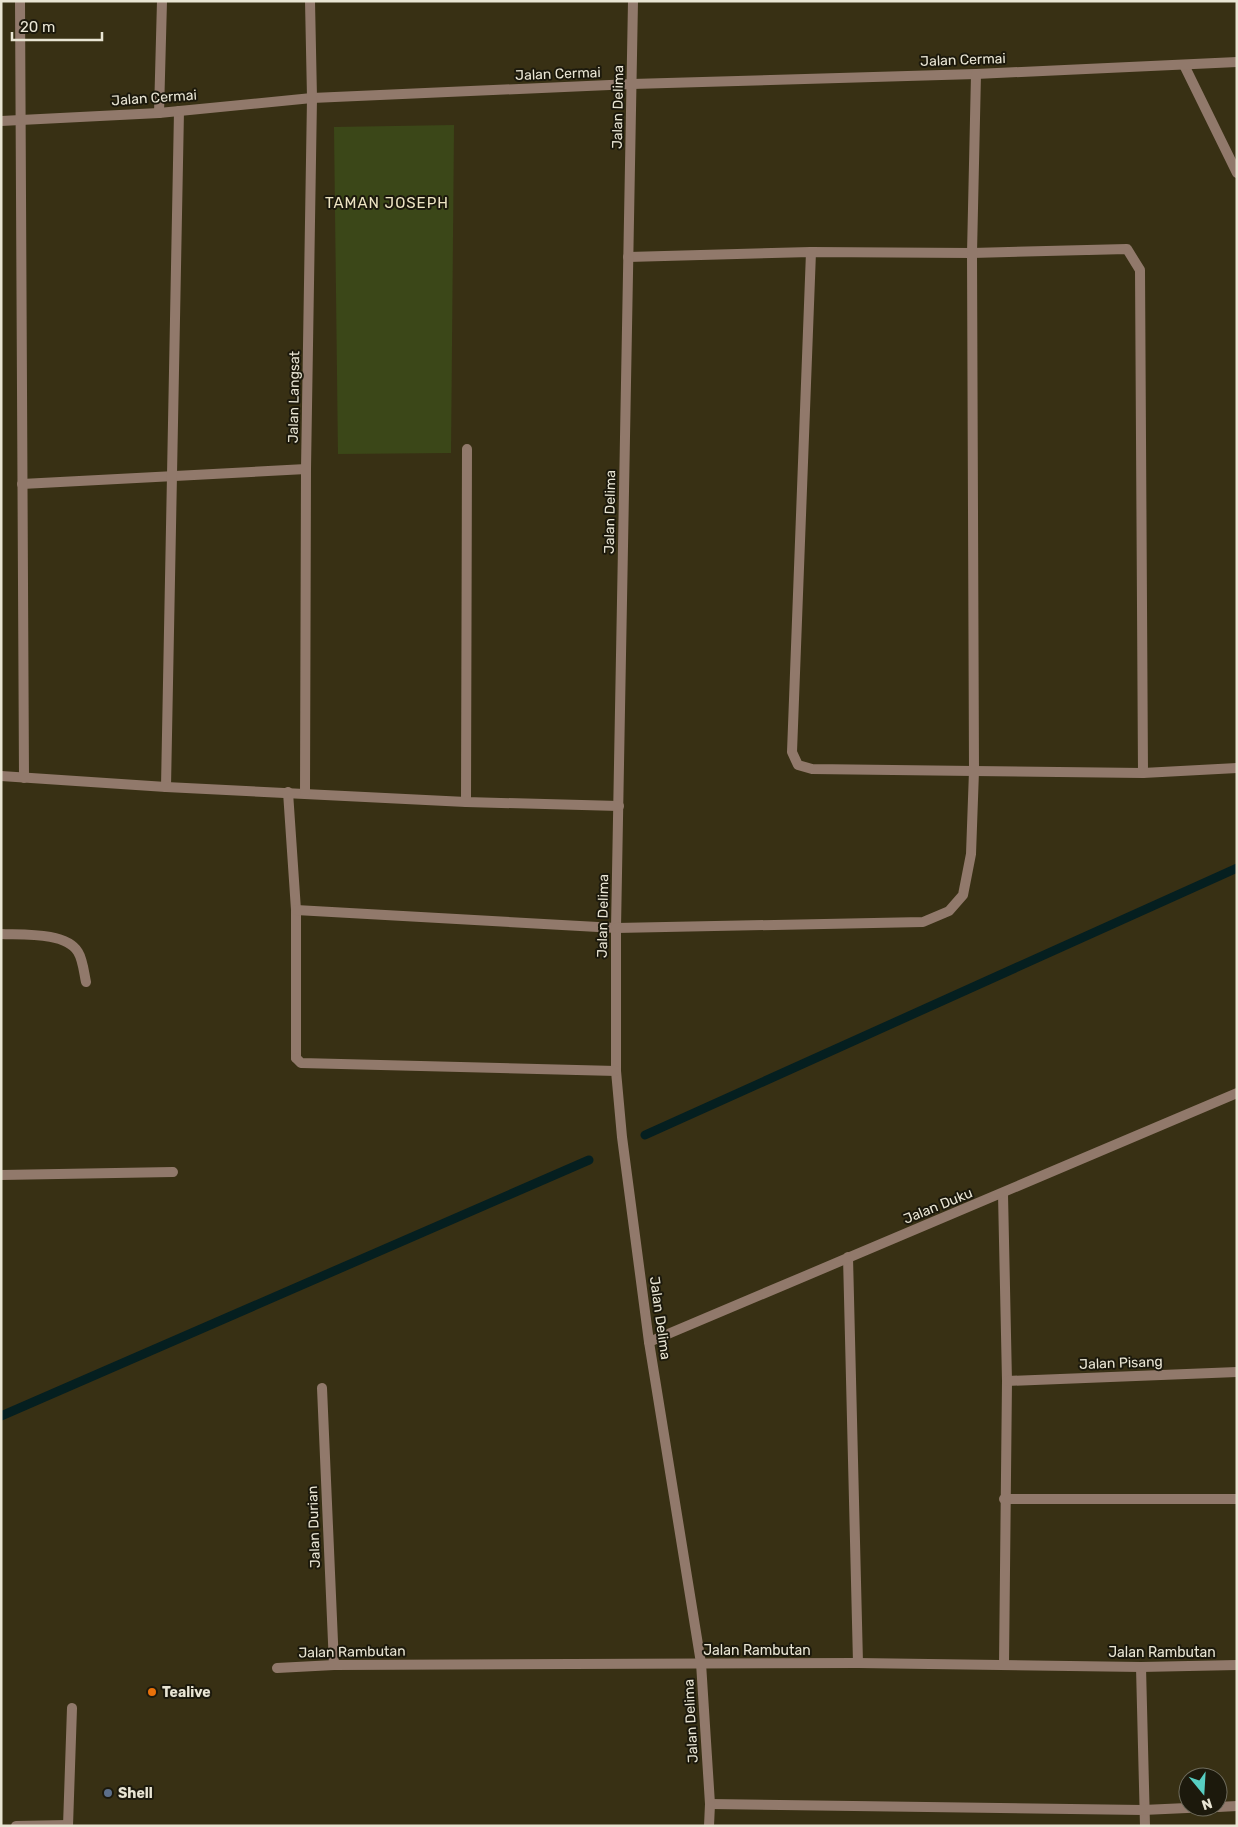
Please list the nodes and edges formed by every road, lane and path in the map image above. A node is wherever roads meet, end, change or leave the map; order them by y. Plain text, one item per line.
1 (20, 1) edge
2 (162, 1) edge
3 (310, 1) edge
4 (633, 1) edge
5 (1237, 62) edge
6 (1184, 65) junction
7 (976, 74) junction
8 (632, 84) junction
9 (312, 98) junction
10 (180, 111) junction
11 (160, 113) junction
12 (21, 120) junction
13 (1, 121) edge
14 (1237, 172) edge
15 (811, 252) junction
16 (972, 253) junction
17 (628, 257) junction
18 (467, 449) dead end
19 (306, 469) junction
20 (172, 477) junction
21 (22, 484) junction
22 (1237, 768) edge
23 (974, 771) junction
24 (1143, 773) junction
25 (1, 776) edge
26 (24, 778) junction
27 (166, 787) junction
28 (288, 792) junction
29 (305, 793) junction
30 (466, 802) junction
31 (619, 806) junction
32 (296, 910) junction
33 (616, 928) junction
34 (1, 934) edge
35 (86, 982) dead end
36 (616, 1071) junction
37 (1237, 1093) edge
38 (173, 1172) dead end
39 (1, 1175) edge
40 (1003, 1194) junction
41 (848, 1257) junction
42 (649, 1342) junction
43 (1237, 1372) edge
44 (1007, 1381) junction
45 (322, 1388) dead end
46 (1004, 1499) junction
47 (1237, 1499) edge
48 (701, 1663) junction
49 (858, 1663) junction
50 (1004, 1665) junction
51 (1237, 1665) edge
52 (334, 1666) junction
53 (1141, 1667) junction
54 (277, 1668) dead end
55 (72, 1708) dead end
56 (710, 1804) junction
57 (1178, 1808) edge
58 (1143, 1810) junction
59 (68, 1825) edge
60 (16, 1826) edge
61 (709, 1826) edge
62 (1144, 1826) edge

1 - 12 street
2 - 11 street
3 - 9 street, Jalan Langsat
4 - 8 street, Jalan Delima
5 - 6 street, Jalan Cermai
6 - 7 street, Jalan Cermai
6 - 14 street
7 - 8 street, Jalan Cermai
7 - 16 street
8 - 9 street, Jalan Cermai
8 - 17 street, Jalan Delima
9 - 10 street, Jalan Cermai
9 - 19 street, Jalan Langsat
10 - 11 street, Jalan Cermai
10 - 20 street
11 - 12 street, Jalan Cermai
12 - 13 street, Jalan Cermai
12 - 21 street
15 - 16 street
15 - 17 street
15 - 23 street
16 - 23 street
16 - 24 street
17 - 31 street, Jalan Delima
18 - 30 street
19 - 20 street
19 - 29 street, Jalan Langsat
20 - 21 street
20 - 27 street
21 - 26 street
22 - 24 street
23 - 24 street
23 - 33 street
25 - 26 street
26 - 27 street
27 - 28 street
28 - 29 street
28 - 32 street
29 - 30 street
30 - 31 street
31 - 33 street, Jalan Delima
32 - 33 street
32 - 36 street
33 - 36 street, Jalan Delima
34 - 35 street
36 - 42 street, Jalan Delima
37 - 40 street, Jalan Duku
38 - 39 street
40 - 41 street, Jalan Duku
40 - 44 street
41 - 42 street, Jalan Duku
41 - 49 street
42 - 48 street, Jalan Delima
43 - 44 street, Jalan Pisang
44 - 46 street
45 - 52 street, Jalan Durian
46 - 47 street
46 - 50 street
48 - 49 street, Jalan Rambutan
48 - 52 street, Jalan Rambutan
48 - 56 street, Jalan Delima
49 - 50 street, Jalan Rambutan
50 - 53 street, Jalan Rambutan
51 - 53 street, Jalan Rambutan
52 - 54 street, Jalan Rambutan
53 - 58 street
55 - 59 street
56 - 58 street
56 - 61 street, Jalan Delima
57 - 58 street
58 - 62 street
59 - 60 street

